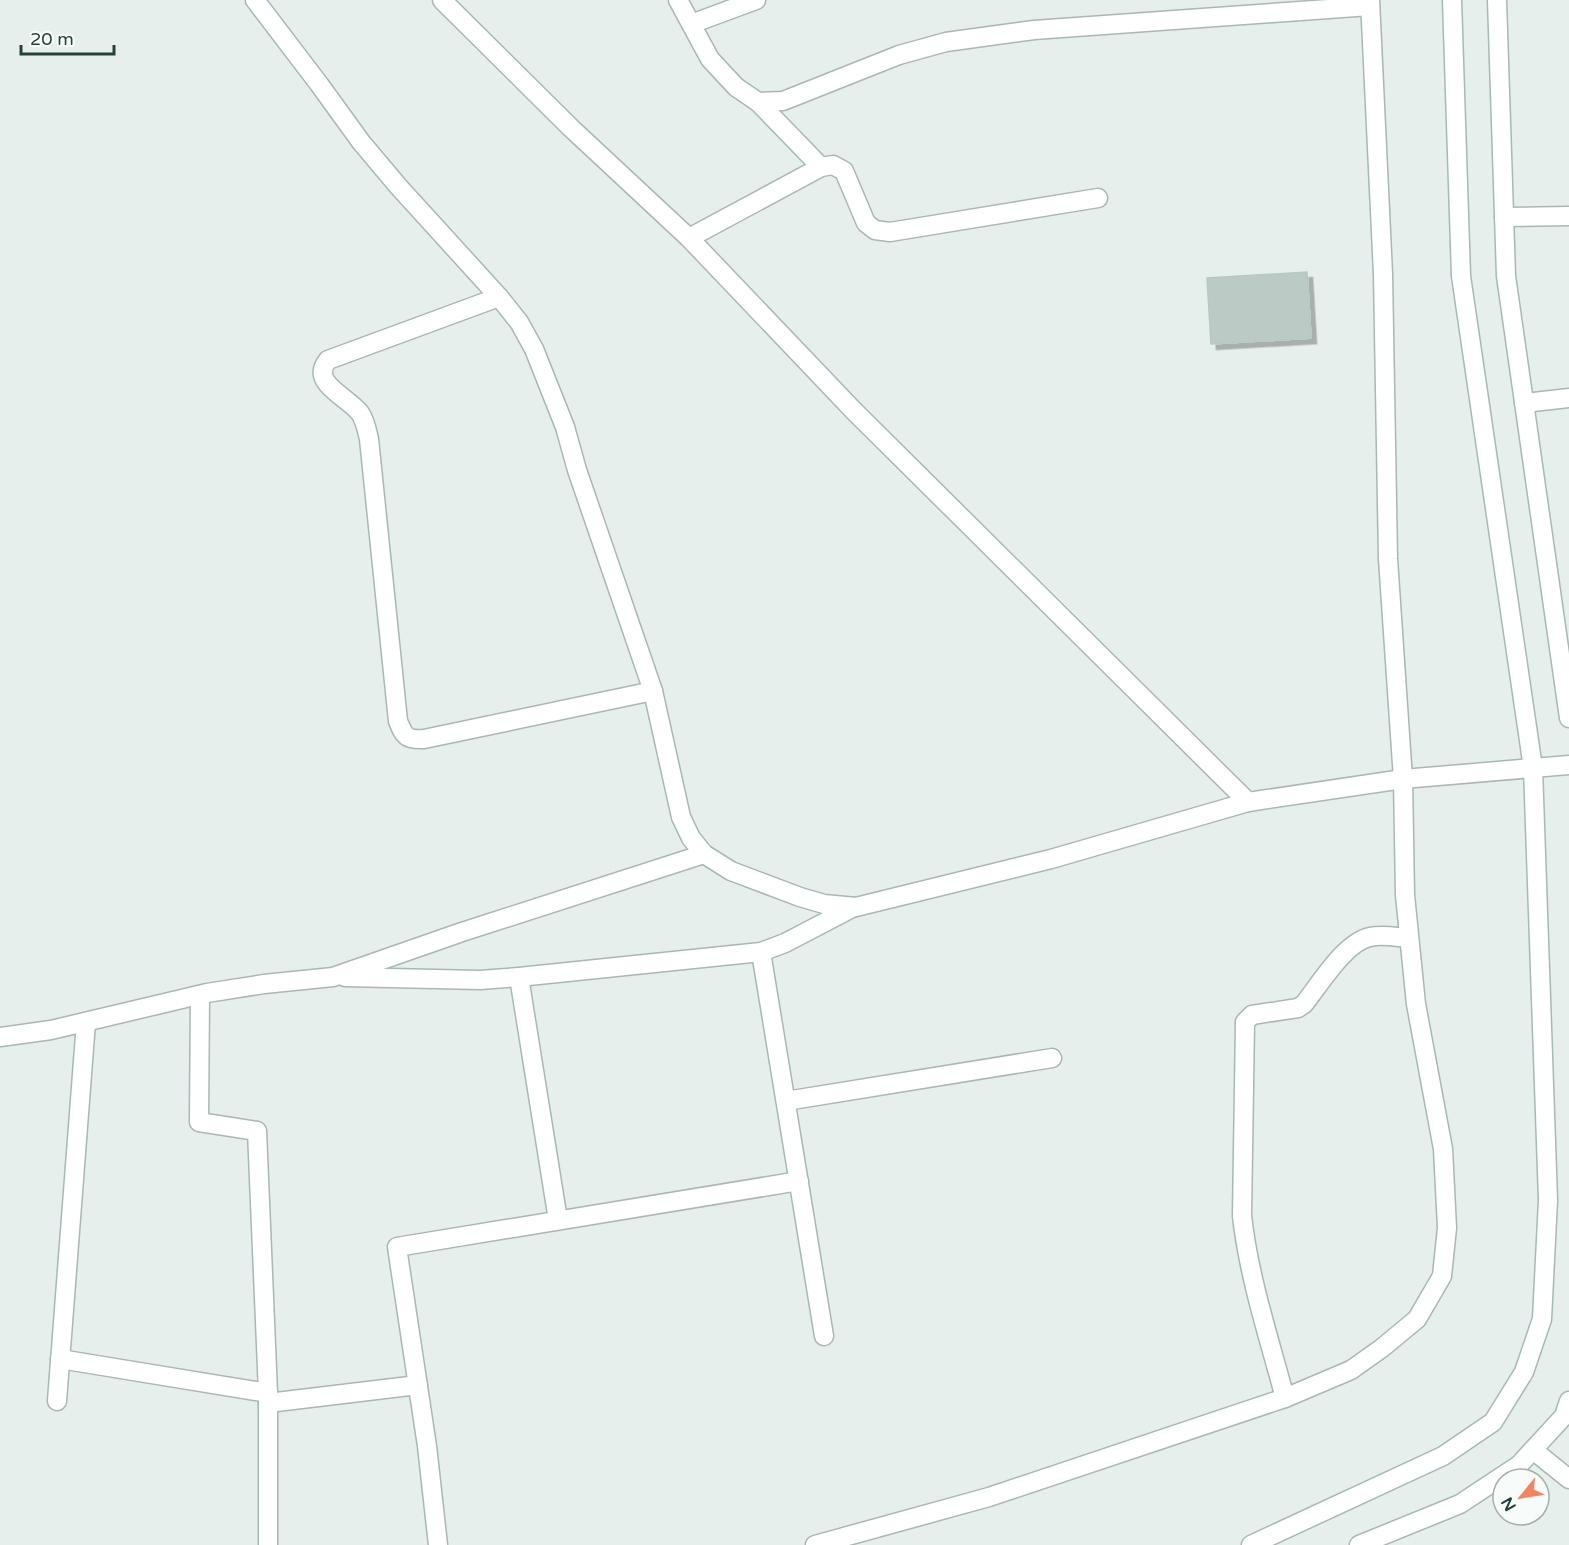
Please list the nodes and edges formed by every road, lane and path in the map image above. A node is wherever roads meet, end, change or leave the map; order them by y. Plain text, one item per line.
1 (255, 0) edge
2 (442, 0) edge
3 (678, 0) edge
4 (756, 0) edge
5 (1452, 0) edge
6 (1497, 0) edge
7 (1370, 3) edge
8 (691, 24) junction
9 (758, 102) junction
10 (821, 167) junction
11 (1098, 198) dead end
12 (1569, 216) edge
13 (1504, 217) junction
14 (689, 238) junction
15 (499, 297) junction
16 (1569, 398) edge
17 (1524, 403) junction
18 (653, 691) junction
19 (1569, 718) edge
20 (1569, 765) edge
21 (1533, 768) junction
22 (1403, 779) junction
23 (1248, 802) junction
24 (704, 854) junction
25 (856, 907) junction
26 (1408, 938) junction
27 (761, 952) junction
28 (333, 977) junction
29 (519, 977) junction
30 (200, 995) junction
31 (86, 1022) junction
32 (0, 1037) edge
33 (1052, 1058) dead end
34 (786, 1101) junction
35 (799, 1181) junction
36 (558, 1220) junction
37 (825, 1336) dead end
38 (60, 1359) junction
39 (418, 1385) junction
40 (268, 1398) junction
41 (1285, 1398) junction
42 (57, 1401) dead end
43 (1569, 1401) edge
44 (1533, 1450) junction
45 (1569, 1479) edge
46 (268, 1545) edge
47 (438, 1545) edge
48 (815, 1545) edge
49 (1251, 1545) edge
50 (1359, 1545) edge

1 - 15 street
2 - 14 street
3 - 8 street
4 - 8 street
5 - 21 street
6 - 13 street
7 - 9 street
7 - 22 street
8 - 9 street
9 - 10 street
10 - 11 street
10 - 14 street
12 - 13 street
13 - 17 street
14 - 23 street
15 - 18 street
15 - 18 street
16 - 17 street
17 - 19 street
18 - 24 street
20 - 21 street
21 - 22 street
21 - 49 street
22 - 23 street
22 - 26 street
23 - 25 street
24 - 25 street
24 - 28 street
25 - 27 street
26 - 41 street
26 - 41 street
27 - 29 street
27 - 34 street
28 - 29 street
28 - 30 street
29 - 36 street
30 - 31 street
30 - 40 street
31 - 32 street
31 - 38 street
33 - 34 street
34 - 35 street
35 - 36 street
35 - 37 street
36 - 39 street
38 - 40 street
38 - 42 street
39 - 40 street
39 - 47 street
40 - 46 street
41 - 48 street
43 - 44 street
44 - 45 street
44 - 50 street

